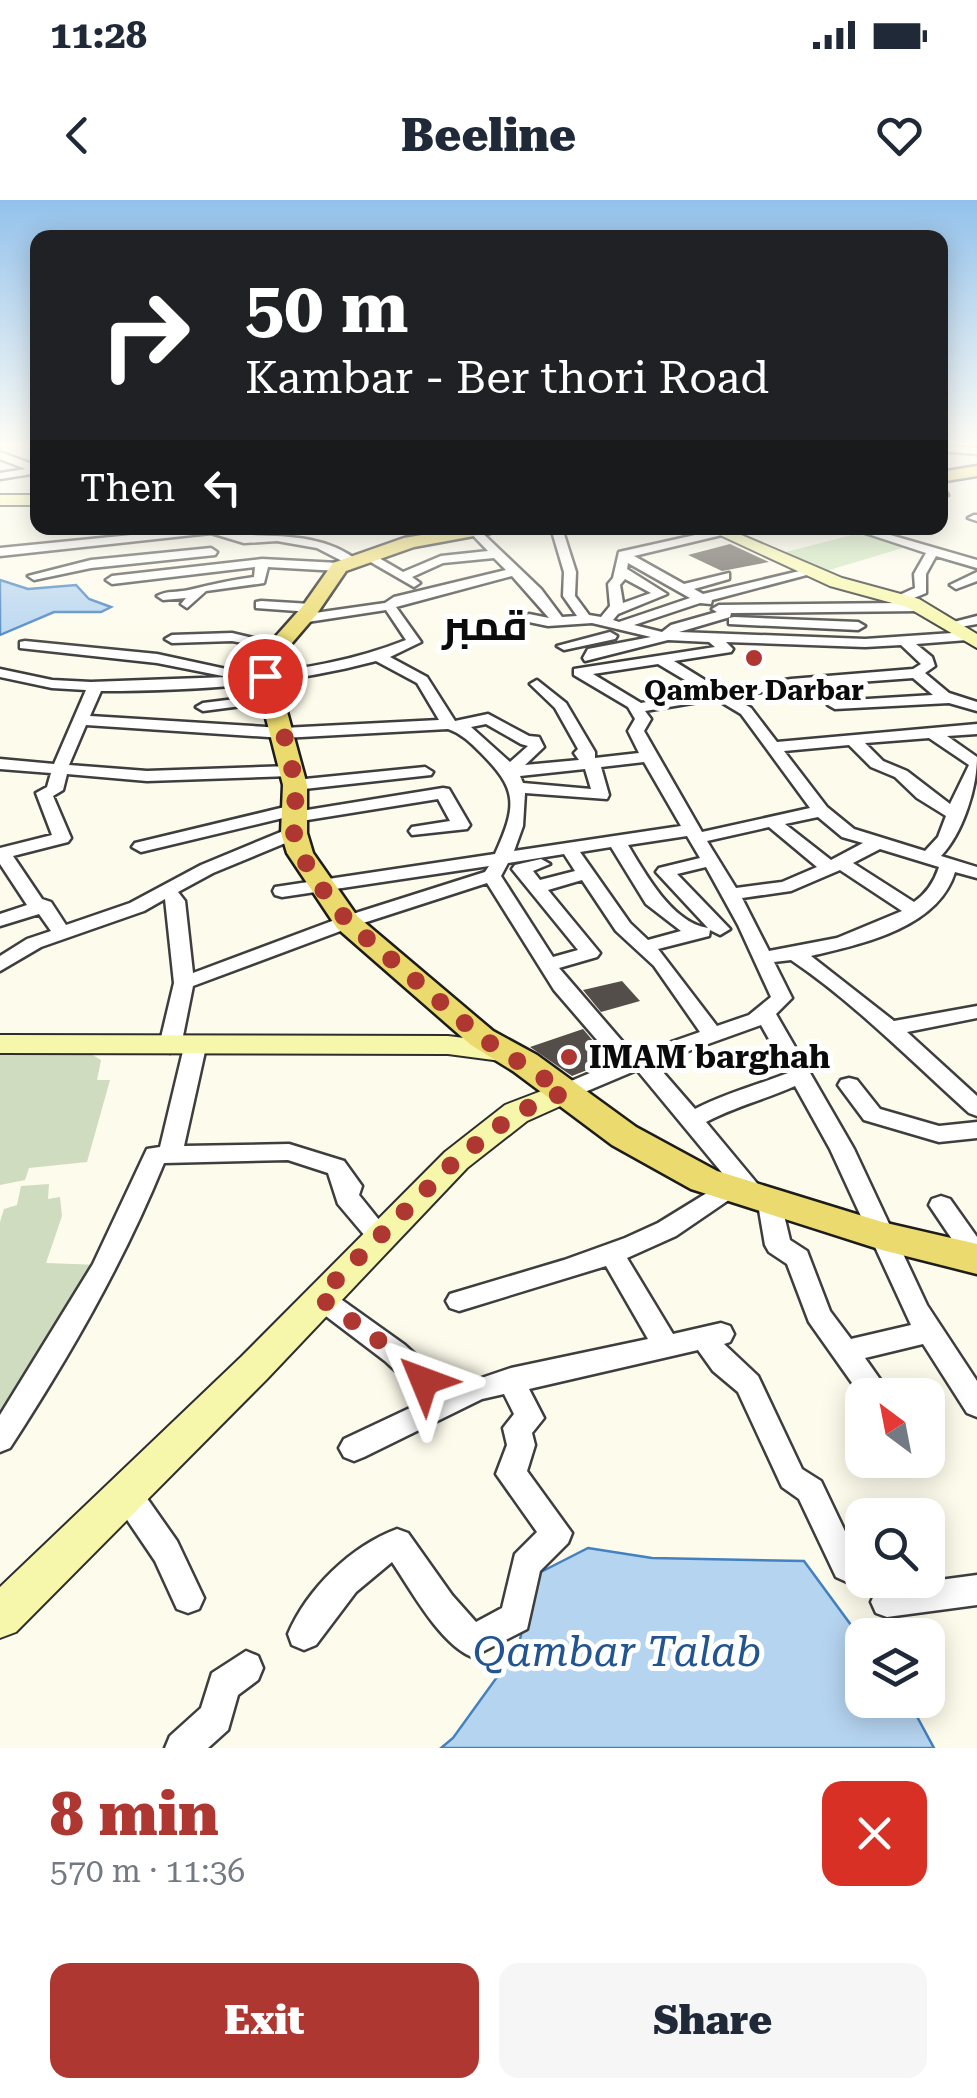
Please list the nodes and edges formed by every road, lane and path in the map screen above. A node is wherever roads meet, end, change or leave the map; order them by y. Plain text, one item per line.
1 (117, 535) edge
2 (136, 535) edge
3 (139, 535) edge
4 (229, 535) edge
5 (260, 535) edge
6 (283, 535) edge
7 (445, 535) edge
8 (476, 535) edge
9 (558, 535) edge
10 (699, 535) edge
11 (728, 535) edge
12 (877, 535) edge
13 (244, 539) junction
14 (120, 540) junction
15 (100, 542) junction
16 (65, 546) junction
17 (211, 552) dead end
18 (932, 552) junction
19 (494, 554) junction
20 (7, 555) edge
21 (187, 556) junction
22 (623, 556) junction
23 (67, 560) dead end
24 (148, 560) junction
25 (354, 562) junction
26 (106, 563) junction
27 (255, 563) junction
28 (977, 564) edge
29 (618, 570) junction
30 (516, 571) junction
31 (812, 572) junction
32 (158, 574) junction
33 (34, 576) dead end
34 (403, 576) junction
35 (725, 576) dead end
36 (977, 576) edge
37 (112, 580) dead end
38 (956, 584) dead end
39 (850, 586) junction
40 (684, 588) junction
41 (197, 592) junction
42 (430, 593) junction
43 (163, 596) dead end
44 (702, 599) junction
45 (900, 600) junction
46 (187, 604) dead end
47 (261, 606) dead end
48 (389, 606) junction
49 (921, 607) junction
50 (797, 608) junction
51 (851, 609) junction
52 (306, 613) junction
53 (614, 613) junction
54 (726, 615) junction
55 (529, 618) dead end
56 (586, 620) junction
57 (558, 621) junction
58 (802, 624) junction
59 (858, 626) junction
60 (635, 627) junction
61 (974, 633) edge
62 (662, 636) junction
63 (711, 636) junction
64 (750, 638) junction
65 (172, 639) dead end
66 (906, 642) junction
67 (865, 643) junction
68 (25, 645) dead end
69 (276, 646) junction
70 (564, 646) dead end
71 (105, 650) junction
72 (376, 656) junction
73 (590, 658) dead end
74 (663, 661) junction
75 (0, 673) edge
76 (916, 673) junction
77 (810, 680) junction
78 (262, 684) junction
79 (537, 684) dead end
80 (95, 685) junction
81 (722, 696) junction
82 (951, 698) junction
83 (481, 700) dead end
84 (203, 707) dead end
85 (638, 707) junction
86 (977, 707) edge
87 (488, 719) junction
88 (82, 720) junction
89 (453, 725) junction
90 (977, 728) edge
91 (931, 732) junction
92 (283, 733) junction
93 (853, 740) junction
94 (770, 748) junction
95 (649, 758) junction
96 (0, 764) edge
97 (592, 765) junction
98 (60, 768) junction
99 (975, 771) edge
100 (426, 772) dead end
101 (512, 779) junction
102 (294, 803) junction
103 (821, 811) junction
104 (955, 814) junction
105 (175, 817) dead end
106 (775, 824) junction
107 (418, 831) dead end
108 (695, 834) junction
109 (181, 837) junction
110 (617, 842) junction
111 (877, 843) junction
112 (141, 847) dead end
113 (570, 852) junction
114 (712, 860) junction
115 (939, 860) junction
116 (834, 864) junction
117 (497, 868) junction
118 (6, 870) edge
119 (977, 872) edge
120 (584, 874) junction
121 (320, 886) junction
122 (536, 887) junction
123 (168, 891) junction
124 (282, 892) dead end
125 (732, 894) junction
126 (44, 906) junction
127 (916, 912) junction
128 (0, 919) edge
129 (348, 922) junction
130 (748, 925) junction
131 (720, 929) junction
132 (62, 932) junction
133 (694, 933) junction
134 (642, 947) junction
135 (796, 954) junction
136 (764, 958) junction
137 (0, 965) edge
138 (547, 966) junction
139 (184, 983) junction
140 (977, 1012) edge
141 (765, 1014) junction
142 (892, 1028) junction
143 (713, 1035) junction
144 (0, 1044) edge
145 (183, 1047) junction
146 (500, 1051) junction
147 (635, 1062) junction
148 (800, 1076) junction
149 (849, 1085) dead end
150 (565, 1092) junction
151 (975, 1104) edge
152 (694, 1119) junction
153 (977, 1130) edge
154 (170, 1155) junction
155 (751, 1194) junction
156 (941, 1205) dead end
157 (380, 1236) junction
158 (882, 1236) junction
159 (612, 1256) junction
160 (977, 1258) edge
161 (319, 1297) junction
162 (459, 1301) dead end
163 (928, 1332) junction
164 (665, 1345) junction
165 (845, 1352) junction
166 (864, 1378) edge
167 (510, 1380) junction
168 (447, 1401) junction
169 (977, 1405) edge
170 (0, 1439) edge
171 (354, 1448) dead end
172 (126, 1493) junction
173 (845, 1562) edge
174 (977, 1590) edge
175 (188, 1598) dead end
176 (887, 1602) dead end
177 (0, 1617) edge
178 (304, 1634) dead end
179 (246, 1668) dead end
180 (182, 1748) edge

1 - 14 street
2 - 14 street
3 - 24 street
4 - 13 street
5 - 13 street
6 - 25 street
7 - 25 main road
8 - 19 street
9 - 56 street
10 - 22 street
11 - 31 street
12 - 18 street
13 - 27 street
14 - 15 street
15 - 16 street
15 - 26 street
16 - 20 street
16 - 23 street
17 - 21 street
18 - 28 street
18 - 45 street
19 - 30 street
19 - 34 street
21 - 24 street
21 - 27 street
22 - 29 street
22 - 40 street
24 - 26 street
24 - 32 street
25 - 27 street
25 - 34 street
25 - 52 main road
26 - 33 street
27 - 32 street
27 - 41 street
29 - 53 street
29 - 53 street
30 - 42 street
30 - 57 street
31 - 39 street
31 - 44 street
32 - 37 street
34 - 42 street
35 - 40 street
36 - 38 street
39 - 45 street
39 - 51 street
40 - 44 street
41 - 43 street
41 - 46 street
42 - 48 street
44 - 54 street
44 - 60 street
45 - 49 street
47 - 52 street
48 - 52 street
48 - 72 street
49 - 51 street
49 - 61 street
50 - 51 street
50 - 54 street
50 - 58 street
51 - 59 street
52 - 69 main road
53 - 56 street
53 - 60 street
53 - 60 street
54 - 58 street
54 - 62 street
54 - 64 street
55 - 57 street
56 - 57 street
58 - 59 street
59 - 67 street
60 - 62 street
60 - 70 street
60 - 73 street
61 - 66 street
62 - 63 street
63 - 64 street
63 - 74 street
64 - 67 street
65 - 69 street
66 - 67 street
66 - 76 street
68 - 71 street
69 - 78 main road
71 - 78 street
71 - 80 street
72 - 78 street
72 - 89 street
74 - 81 street
74 - 85 street
75 - 80 street
76 - 77 street
76 - 82 street
77 - 81 street
77 - 82 street
78 - 80 street
78 - 84 street
78 - 92 main road
79 - 97 street
80 - 88 street
81 - 85 street
81 - 94 street
82 - 86 street
83 - 87 street
85 - 95 street
87 - 89 street
87 - 101 street
88 - 92 street
88 - 98 street
89 - 92 street
89 - 101 street
90 - 91 street
91 - 93 street
91 - 99 street
92 - 102 main road
93 - 94 street
93 - 104 street
94 - 103 street
95 - 97 street
95 - 108 street
96 - 98 street
97 - 101 street
97 - 101 street
98 - 102 street
98 - 118 street
99 - 104 street
100 - 102 street
101 - 117 street
102 - 107 street
102 - 109 street
102 - 121 main road
102 - 123 street
103 - 106 street
103 - 111 street
104 - 115 street
105 - 109 street
106 - 108 street
106 - 116 street
108 - 110 street
108 - 114 street
109 - 112 street
110 - 113 street
110 - 133 street
111 - 115 street
111 - 116 street
113 - 117 street
113 - 120 street
113 - 122 street
114 - 125 street
114 - 131 street
115 - 119 street
115 - 127 street
116 - 125 street
116 - 127 street
117 - 121 street
117 - 129 street
117 - 138 street
118 - 126 street
120 - 122 street
120 - 134 street
121 - 124 street
121 - 129 main road
122 - 138 street
123 - 132 street
123 - 139 street
125 - 130 street
126 - 128 street
126 - 132 street
127 - 135 street
129 - 139 street
129 - 146 main road
130 - 131 street
130 - 136 street
131 - 133 street
132 - 137 street
133 - 134 street
134 - 143 street
135 - 136 street
135 - 142 street
136 - 141 street
138 - 147 street
139 - 145 street
140 - 142 street
141 - 143 street
141 - 148 street
142 - 151 street
143 - 147 street
144 - 145 street
145 - 146 street
145 - 154 street
146 - 150 main road
147 - 150 street
147 - 152 street
148 - 152 street
148 - 158 street
149 - 153 street
150 - 155 main road
150 - 157 street
152 - 155 street
154 - 157 street
154 - 170 street
155 - 158 main road
155 - 159 street
155 - 165 street
156 - 160 street
157 - 161 street
158 - 160 main road
158 - 163 street
159 - 162 street
159 - 164 street
161 - 168 street
161 - 172 street
163 - 165 street
163 - 169 street
164 - 167 street
164 - 173 street
165 - 166 street
167 - 168 street
167 - 178 street
168 - 171 street
172 - 175 street
172 - 177 street
174 - 176 street
179 - 180 street

